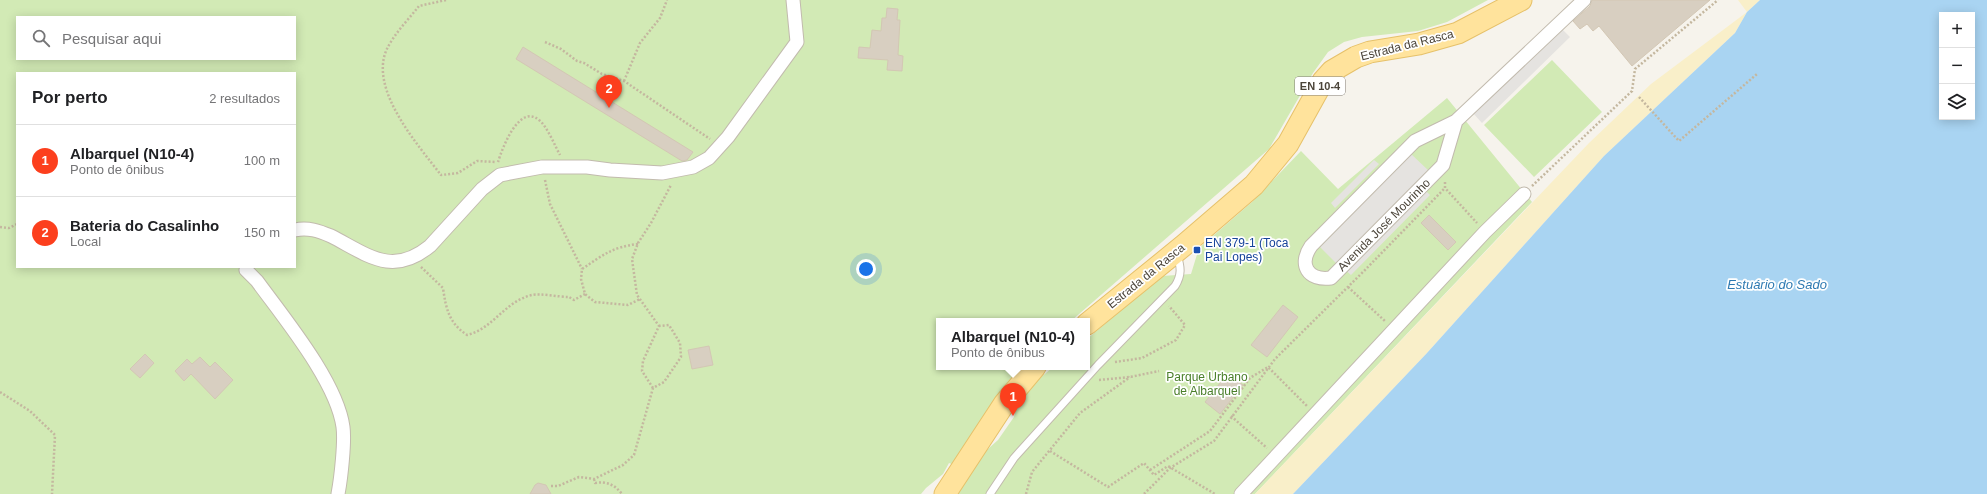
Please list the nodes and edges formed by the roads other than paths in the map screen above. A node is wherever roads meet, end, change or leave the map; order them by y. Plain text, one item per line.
1 (793, 0) edge
2 (1521, 0) edge
3 (1584, 0) edge
4 (1456, 121) junction
5 (1524, 194) road end
6 (296, 230) edge
7 (1175, 252) junction
8 (247, 268) edge
9 (1090, 322) edge
10 (1032, 370) edge
11 (338, 494) edge
12 (944, 494) edge
13 (990, 494) edge
14 (1241, 494) edge

1 - 6 street
2 - 7 main road, Estrada da Rasca / EN 10-4
3 - 4 street, Avenida José Mourinho
4 - 4 street, Avenida José Mourinho
5 - 14 street
7 - 9 main road, Estrada da Rasca / EN 10-4
7 - 13 lane
8 - 11 street
10 - 12 main road

